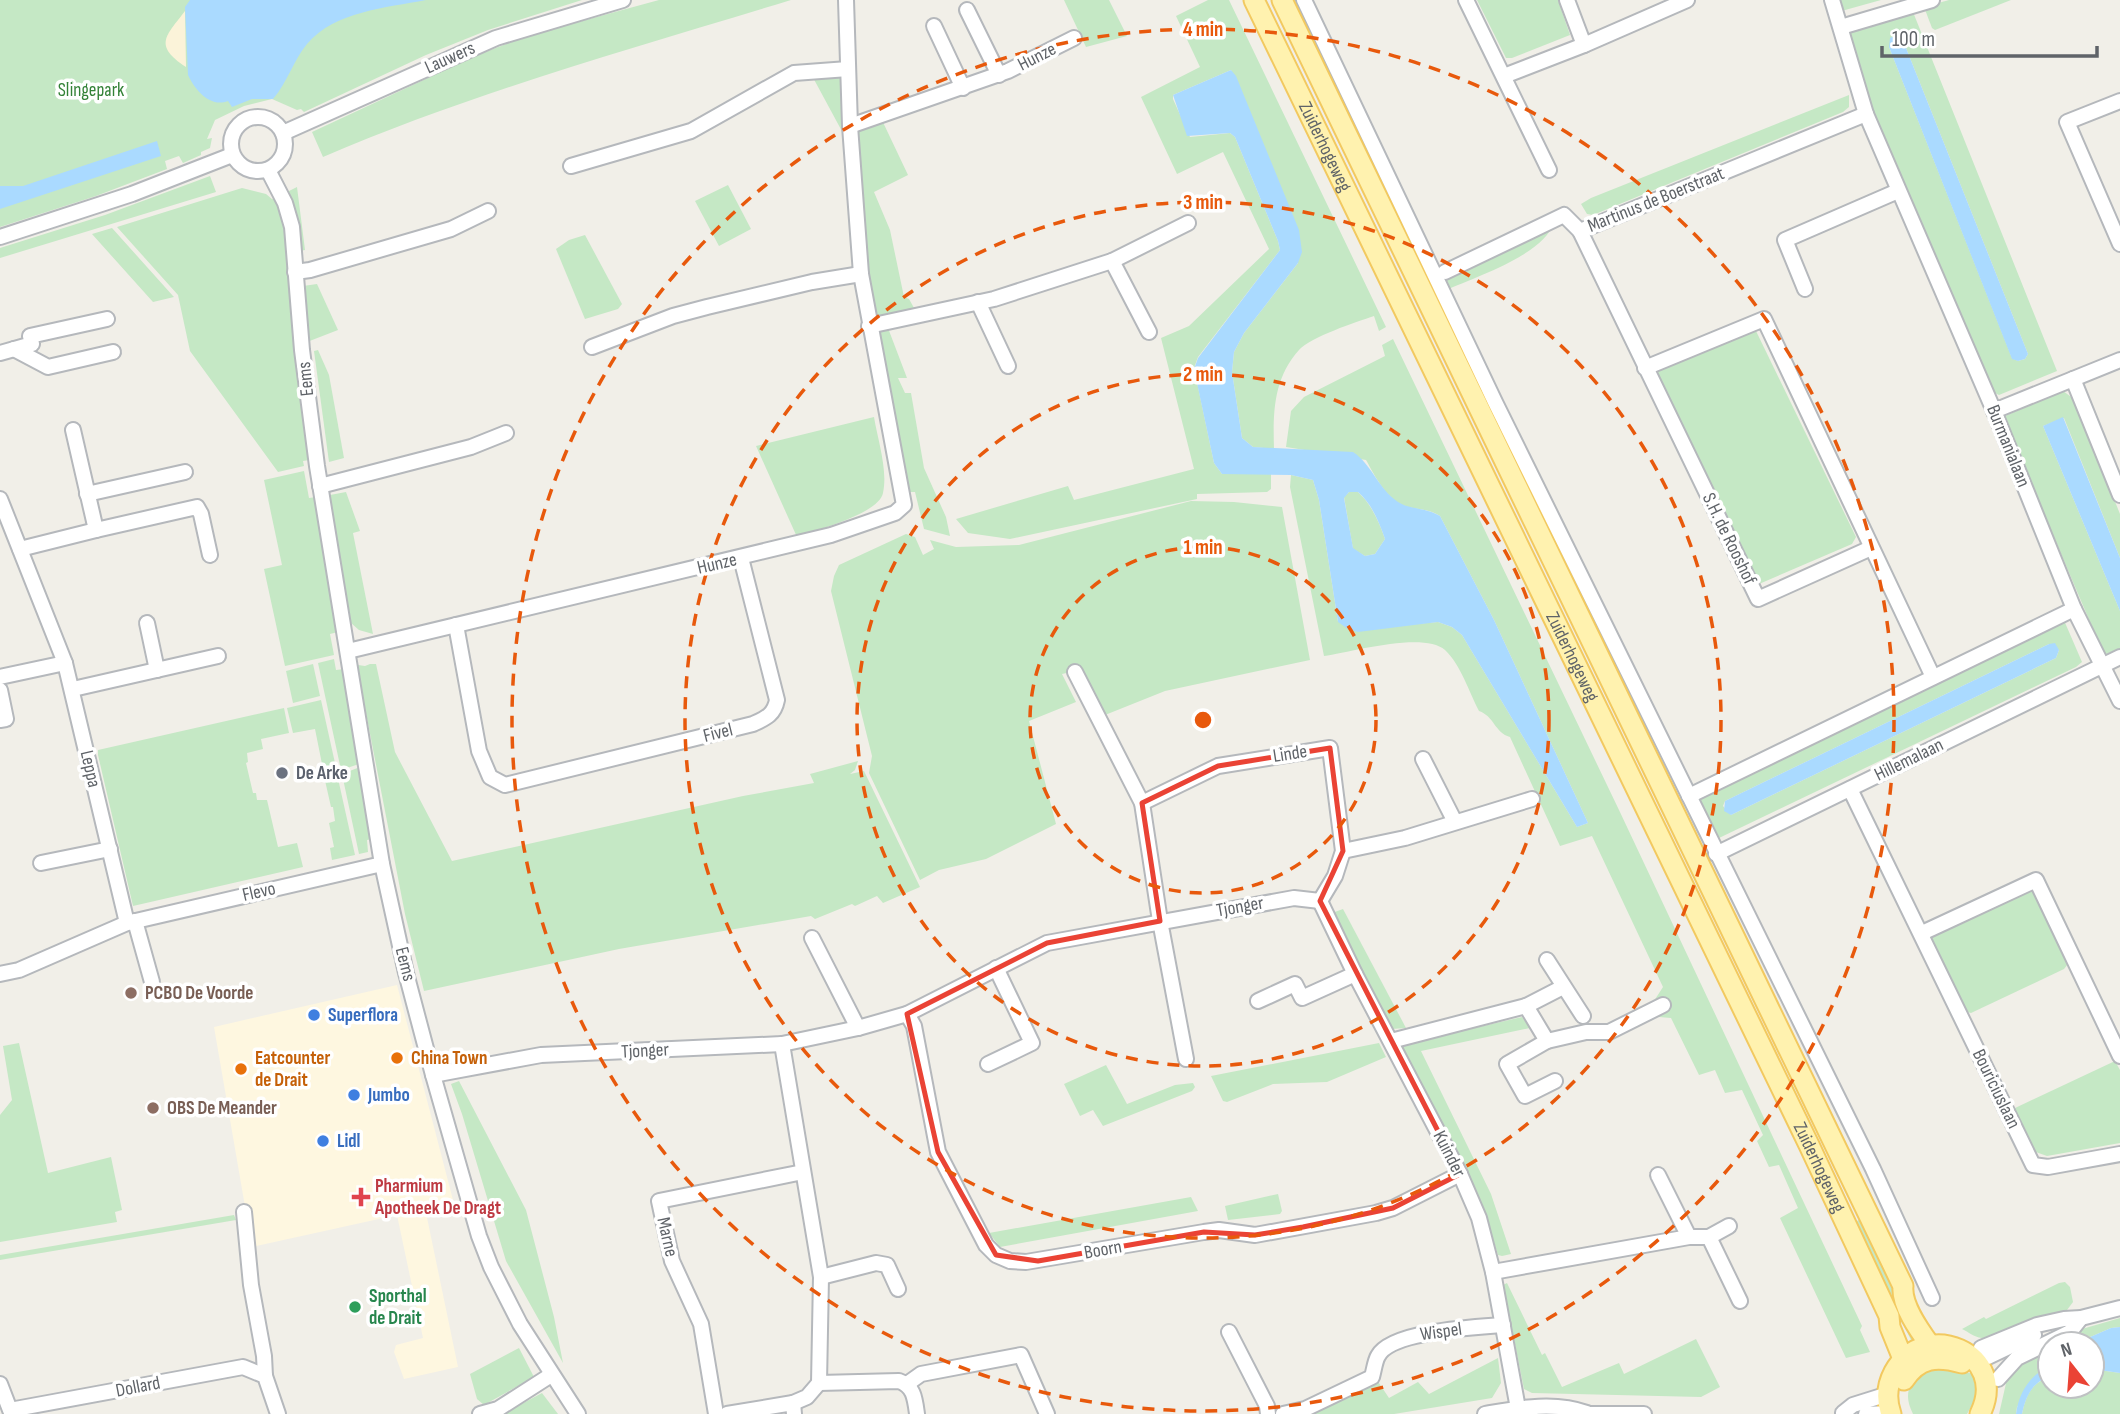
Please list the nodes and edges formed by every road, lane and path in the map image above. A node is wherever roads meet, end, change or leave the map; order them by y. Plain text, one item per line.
1 (622, 0) edge
2 (846, 0) edge
3 (1254, 0) edge
4 (1282, 0) edge
5 (1304, 0) edge
6 (1466, 0) edge
7 (1567, 0) edge
8 (1832, 0) edge
9 (1932, 0) edge
10 (1680, 1) edge
11 (967, 10) dead end
12 (934, 26) dead end
13 (1841, 27) junction
14 (1074, 38) dead end
15 (1584, 45) junction
16 (848, 69) junction
17 (999, 75) junction
18 (1504, 76) junction
19 (963, 88) junction
20 (2120, 102) edge
21 (1866, 114) junction
22 (850, 126) junction
23 (283, 133) junction
24 (232, 155) junction
25 (571, 166) dead end
26 (268, 170) junction
27 (1549, 170) dead end
28 (1898, 191) junction
29 (488, 211) dead end
30 (1188, 223) dead end
31 (1580, 231) junction
32 (0, 237) edge
33 (2120, 244) edge
34 (1112, 261) junction
35 (295, 272) junction
36 (1445, 272) dead end
37 (861, 274) junction
38 (1805, 289) dead end
39 (978, 302) junction
40 (107, 319) dead end
41 (869, 326) junction
42 (1149, 332) dead end
43 (592, 347) dead end
44 (7, 351) edge
45 (113, 352) dead end
46 (2120, 360) edge
47 (1008, 366) dead end
48 (1645, 368) junction
49 (2073, 379) junction
50 (1994, 411) junction
51 (73, 430) dead end
52 (506, 433) dead end
53 (185, 472) dead end
54 (320, 486) junction
55 (87, 494) junction
56 (2120, 495) edge
57 (0, 499) edge
58 (96, 530) junction
59 (0, 542) edge
60 (18, 544) junction
61 (1871, 548) junction
62 (211, 555) dead end
63 (741, 558) junction
64 (2074, 608) junction
65 (147, 623) dead end
66 (456, 625) junction
67 (348, 651) junction
68 (218, 656) dead end
69 (2120, 657) edge
70 (65, 663) junction
71 (2102, 666) junction
72 (157, 670) junction
73 (1075, 672) dead end
74 (0, 677) edge
75 (1933, 677) junction
76 (73, 689) junction
77 (0, 690) edge
78 (2120, 701) edge
79 (0, 720) edge
80 (1423, 759) dead end
81 (1850, 789) junction
82 (1689, 796) junction
83 (1532, 799) dead end
84 (1142, 803) junction
85 (1455, 821) junction
86 (110, 849) junction
87 (1343, 851) junction
88 (1716, 853) junction
89 (41, 863) dead end
90 (382, 864) junction
91 (1320, 901) junction
92 (1160, 921) junction
93 (131, 922) junction
94 (1922, 933) junction
95 (812, 937) dead end
96 (1547, 960) dead end
97 (996, 968) junction
98 (0, 974) edge
99 (1355, 974) junction
100 (152, 982) dead end
101 (1563, 987) junction
102 (1258, 1001) dead end
103 (1662, 1005) dead end
104 (1526, 1006) junction
105 (906, 1014) junction
106 (1583, 1016) dead end
107 (858, 1028) junction
108 (1391, 1041) junction
109 (1548, 1041) junction
110 (782, 1044) junction
111 (2120, 1056) edge
112 (1186, 1059) dead end
113 (988, 1064) dead end
114 (433, 1074) junction
115 (1555, 1081) dead end
116 (2120, 1154) edge
117 (803, 1172) junction
118 (1460, 1174) junction
119 (1658, 1175) dead end
120 (244, 1212) dead end
121 (1729, 1226) dead end
122 (1689, 1237) junction
123 (1709, 1237) junction
124 (1493, 1272) junction
125 (821, 1277) junction
126 (898, 1289) dead end
127 (1932, 1298) dead end
128 (1740, 1301) dead end
129 (2120, 1308) edge
130 (2081, 1318) junction
131 (1503, 1325) junction
132 (1229, 1332) dead end
133 (1920, 1350) junction
134 (1978, 1355) junction
135 (551, 1375) junction
136 (265, 1376) junction
137 (1998, 1378) junction
138 (819, 1383) junction
139 (0, 1384) edge
140 (907, 1384) junction
141 (794, 1409) edge
142 (1895, 1409) edge
143 (1519, 1411) edge
144 (7, 1412) edge
145 (1585, 1413) edge
146 (278, 1414) edge
147 (480, 1414) edge
148 (578, 1414) edge
149 (716, 1414) edge
150 (727, 1414) edge
151 (917, 1414) edge
152 (1047, 1414) edge
153 (1268, 1414) edge
154 (1283, 1414) edge
155 (1485, 1414) edge
156 (1644, 1414) edge
157 (1844, 1414) edge
158 (1866, 1414) edge
159 (1980, 1414) edge
160 (1993, 1414) edge

1 - 23 street, Lauwers
2 - 16 street, Hunze
3 - 133 main road, Zuiderhogeweg
4 - 133 main road, Zuiderhogeweg
5 - 82 street
6 - 18 street
7 - 15 street
8 - 13 street, Burmanialaan
9 - 13 street
10 - 15 street
11 - 17 street, Hunze
12 - 19 street
13 - 21 street, Burmanialaan
14 - 17 street, Hunze
15 - 18 street
16 - 22 street, Hunze
16 - 25 street
17 - 19 street, Hunze
18 - 27 street
19 - 22 street, Hunze
20 - 33 street
21 - 28 street, Burmanialaan
21 - 31 street, Martinus de Boerstraat
22 - 37 street, Hunze
23 - 24 street
23 - 26 street
24 - 26 street
24 - 32 street
26 - 35 street, Eems
28 - 38 street
28 - 50 street, Burmanialaan
29 - 35 street
30 - 34 street
31 - 36 street, Martinus de Boerstraat
31 - 48 street, S.H. de Rooshof
34 - 39 street
34 - 42 street
35 - 54 street, Eems
37 - 41 street, Hunze
37 - 43 street
39 - 41 street
39 - 47 street
40 - 44 street
41 - 63 street, Hunze
44 - 45 street
46 - 49 street
48 - 61 street
48 - 61 street, S.H. de Rooshof
49 - 50 street
49 - 56 street
50 - 64 street, Burmanialaan
51 - 55 street
52 - 54 street
53 - 55 street
54 - 67 street, Eems
55 - 58 street
57 - 60 street, Leppa
58 - 60 street
58 - 62 street
59 - 60 street
60 - 70 street, Leppa
61 - 75 street
63 - 66 street, Hunze
63 - 66 street, Fivel
64 - 71 street, Burmanialaan
64 - 75 street
65 - 72 street
66 - 67 street, Hunze
67 - 90 street, Eems
68 - 72 street
69 - 71 street, Hillemalaan
70 - 74 street
70 - 76 street, Leppa
71 - 78 street, Burmanialaan
71 - 81 street, Hillemalaan
72 - 76 street
73 - 84 street
75 - 82 street
76 - 86 street, Leppa
77 - 79 street
80 - 85 street
81 - 88 street, Hillemalaan
81 - 94 street, Bouriciuslaan
82 - 88 street
83 - 85 street
84 - 87 street, Linde
84 - 92 street
85 - 87 street
86 - 89 street
86 - 93 street, Leppa
87 - 91 street, Linde
88 - 127 street
90 - 93 street, Flevo
90 - 114 street, Eems
91 - 92 street, Tjonger
91 - 99 street, Kuinder
92 - 97 street, Tjonger
92 - 112 street
93 - 98 street, Flevo
93 - 100 street
94 - 111 street
94 - 116 street, Bouriciuslaan
95 - 107 street
96 - 101 street
97 - 105 street, Tjonger
97 - 113 street
99 - 102 street
99 - 108 street, Kuinder
101 - 104 street
101 - 106 street
103 - 109 street
104 - 108 street
104 - 109 street
105 - 107 street, Tjonger
105 - 118 street, Boorn
107 - 110 street, Tjonger
108 - 118 street, Kuinder
109 - 115 street
110 - 114 street, Tjonger
110 - 117 street
114 - 135 street, Eems
117 - 125 street
117 - 149 street, Marne
118 - 124 street, Kuinder
119 - 122 street
120 - 136 street
121 - 123 street
122 - 123 street
122 - 124 street
123 - 128 street
124 - 131 street, Kuinder
125 - 126 street
125 - 138 street
129 - 130 street
130 - 134 street
130 - 137 street
131 - 143 street, Kuinder
131 - 154 street, Wispel
132 - 153 street
133 - 134 main road
133 - 142 main road
134 - 137 main road
134 - 159 main road
135 - 147 street
135 - 148 street, Eems
136 - 144 street, Dollard
136 - 146 street
137 - 160 main road
138 - 140 street
138 - 141 street
139 - 144 street, Dollard
140 - 151 street
140 - 152 street
141 - 150 street
142 - 157 street
142 - 158 street
143 - 145 street
143 - 155 street
145 - 156 street

